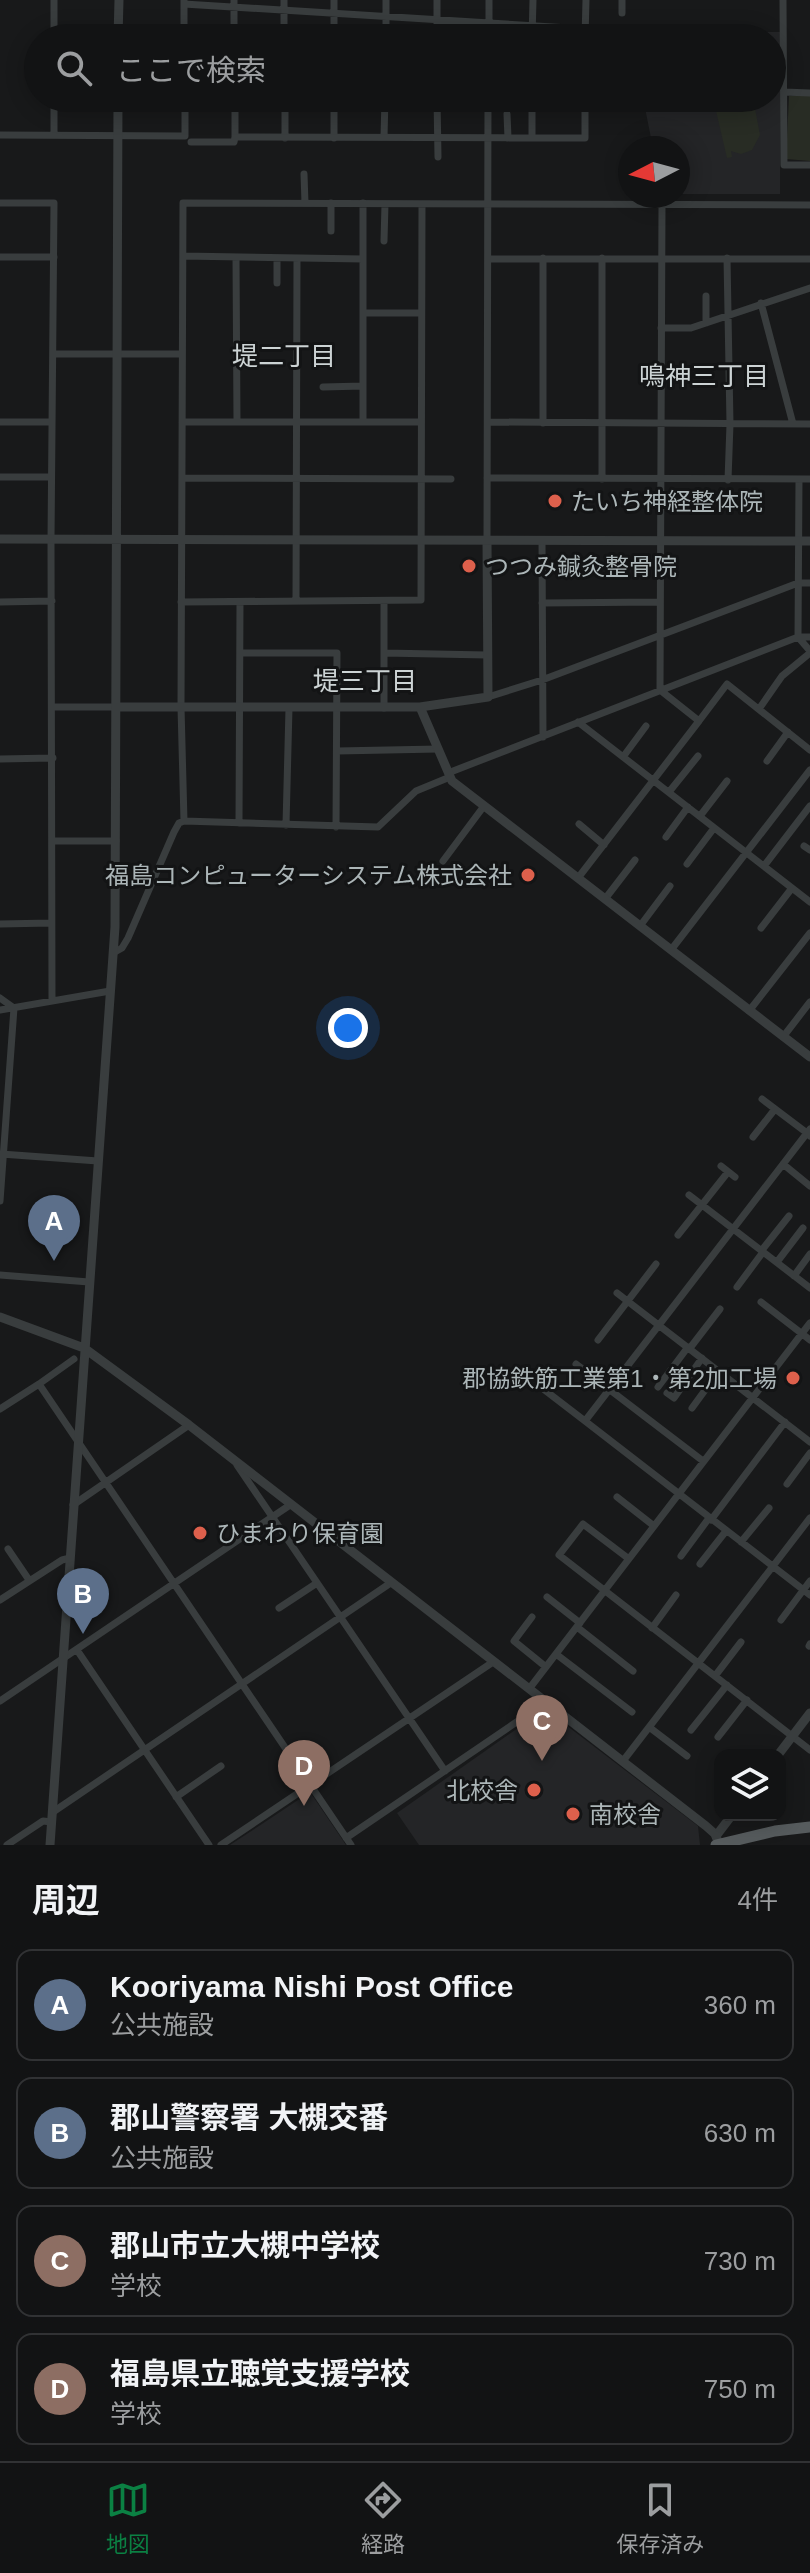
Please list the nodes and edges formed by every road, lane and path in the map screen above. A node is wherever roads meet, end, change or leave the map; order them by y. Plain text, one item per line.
1 (54, 0) edge
2 (119, 0) edge
3 (284, 0) edge
4 (334, 0) edge
5 (386, 0) edge
6 (437, 0) edge
7 (489, 0) edge
8 (533, 0) edge
9 (586, 0) edge
10 (622, 0) edge
11 (783, 0) edge
12 (184, 2) edge
13 (234, 4) edge
14 (284, 11) junction
15 (622, 13) dead end
16 (334, 14) junction
17 (386, 18) junction
18 (437, 21) junction
19 (54, 24) edge
20 (118, 24) edge
21 (184, 24) edge
22 (284, 24) edge
23 (334, 24) edge
24 (386, 24) edge
25 (489, 24) joint
26 (533, 24) edge
27 (585, 24) edge
28 (783, 24) edge
29 (786, 92) edge
30 (810, 93) edge
31 (54, 112) edge
32 (118, 112) edge
33 (185, 112) edge
34 (235, 112) edge
35 (285, 112) edge
36 (334, 112) edge
37 (385, 112) edge
38 (437, 112) edge
39 (488, 112) edge
40 (532, 112) edge
41 (585, 112) edge
42 (784, 112) edge
43 (507, 114) dead end
44 (0, 135) edge
45 (54, 135) junction
46 (118, 136) junction
47 (235, 137) junction
48 (384, 137) junction
49 (285, 138) junction
50 (334, 138) junction
51 (438, 138) junction
52 (488, 138) junction
53 (508, 138) junction
54 (532, 138) junction
55 (191, 142) dead end
56 (438, 157) dead end
57 (810, 165) edge
58 (304, 174) dead end
59 (0, 203) edge
60 (305, 203) junction
61 (331, 203) junction
62 (363, 203) junction
63 (489, 203) junction
64 (385, 204) junction
65 (422, 204) junction
66 (618, 204) edge
67 (690, 204) edge
68 (810, 205) edge
69 (662, 208) edge
70 (331, 231) dead end
71 (384, 241) dead end
72 (183, 256) junction
73 (0, 257) edge
74 (54, 257) junction
75 (236, 258) junction
76 (277, 258) junction
77 (543, 258) junction
78 (602, 258) junction
79 (727, 258) junction
80 (297, 259) junction
81 (363, 259) junction
82 (488, 259) junction
83 (661, 259) junction
84 (810, 259) edge
85 (277, 283) dead end
86 (810, 288) edge
87 (706, 296) dead end
88 (761, 303) junction
89 (364, 313) junction
90 (421, 313) junction
91 (728, 314) junction
92 (706, 323) junction
93 (661, 328) junction
94 (53, 354) junction
95 (118, 354) junction
96 (181, 354) junction
97 (363, 386) junction
98 (323, 387) dead end
99 (0, 422) edge
100 (52, 422) junction
101 (182, 422) junction
102 (237, 422) junction
103 (297, 422) junction
104 (363, 422) junction
105 (421, 422) junction
106 (488, 422) junction
107 (543, 423) junction
108 (660, 423) junction
109 (602, 424) junction
110 (730, 424) junction
111 (793, 424) junction
112 (810, 424) edge
113 (0, 477) edge
114 (51, 477) junction
115 (182, 478) junction
116 (297, 478) junction
117 (487, 478) junction
118 (421, 479) junction
119 (451, 479) dead end
120 (602, 479) junction
121 (660, 479) junction
122 (799, 479) junction
123 (810, 479) edge
124 (728, 480) junction
125 (0, 539) edge
126 (116, 539) junction
127 (51, 540) junction
128 (182, 540) junction
129 (421, 540) junction
130 (487, 540) junction
131 (542, 540) junction
132 (297, 541) junction
133 (798, 541) junction
134 (810, 541) edge
135 (659, 542) junction
136 (798, 583) junction
137 (810, 583) edge
138 (52, 601) junction
139 (296, 601) junction
140 (0, 602) edge
141 (181, 602) junction
142 (240, 602) junction
143 (384, 602) junction
144 (659, 602) junction
145 (542, 603) junction
146 (659, 637) junction
147 (798, 637) junction
148 (810, 637) edge
149 (810, 652) edge
150 (241, 653) junction
151 (384, 653) junction
152 (487, 655) junction
153 (542, 680) junction
154 (660, 690) junction
155 (488, 697) junction
156 (53, 707) junction
157 (116, 707) junction
158 (181, 707) junction
159 (420, 707) junction
160 (240, 708) junction
161 (289, 708) junction
162 (337, 708) junction
163 (384, 708) junction
164 (759, 709) junction
165 (699, 721) junction
166 (578, 722) junction
167 (646, 726) dead end
168 (788, 732) junction
169 (543, 737) junction
170 (438, 749) junction
171 (810, 750) edge
172 (337, 751) junction
173 (698, 756) dead end
174 (623, 757) junction
175 (53, 758) junction
176 (0, 759) edge
177 (767, 761) dead end
178 (810, 770) edge
179 (449, 775) junction
180 (654, 780) junction
181 (727, 781) dead end
182 (669, 792) junction
183 (484, 806) junction
184 (810, 806) edge
185 (688, 807) junction
186 (700, 816) junction
187 (184, 821) junction
188 (239, 823) junction
189 (579, 824) dead end
190 (286, 825) junction
191 (336, 827) junction
192 (714, 828) junction
193 (666, 837) dead end
194 (53, 841) junction
195 (116, 841) junction
196 (604, 845) junction
197 (745, 852) junction
198 (635, 860) dead end
199 (443, 861) dead end
200 (687, 864) dead end
201 (764, 866) junction
202 (578, 878) junction
203 (670, 886) dead end
204 (792, 888) junction
205 (605, 899) junction
206 (810, 902) edge
207 (51, 923) junction
208 (0, 924) edge
209 (640, 926) junction
210 (761, 928) dead end
211 (810, 933) edge
212 (801, 945) junction
213 (671, 950) junction
214 (810, 952) edge
215 (113, 953) junction
216 (110, 991) junction
217 (0, 998) edge
218 (52, 1000) junction
219 (810, 1002) edge
220 (14, 1008) junction
221 (0, 1010) edge
222 (749, 1011) junction
223 (783, 1037) junction
224 (810, 1057) edge
225 (762, 1099) dead end
226 (775, 1109) junction
227 (809, 1133) edge
228 (753, 1137) dead end
229 (2, 1154) edge
230 (98, 1161) junction
231 (783, 1164) junction
232 (728, 1172) dead end
233 (810, 1186) edge
234 (689, 1195) dead end
235 (0, 1201) edge
236 (702, 1205) junction
237 (789, 1216) dead end
238 (733, 1228) junction
239 (803, 1228) dead end
240 (678, 1235) dead end
241 (762, 1251) junction
242 (810, 1254) edge
243 (777, 1262) junction
244 (656, 1264) dead end
245 (0, 1275) edge
246 (794, 1276) junction
247 (89, 1282) junction
248 (737, 1287) dead end
249 (810, 1288) edge
250 (617, 1293) dead end
251 (628, 1301) junction
252 (761, 1302) dead end
253 (720, 1309) dead end
254 (0, 1317) edge
255 (810, 1323) edge
256 (659, 1325) junction
257 (802, 1334) junction
258 (598, 1340) dead end
259 (810, 1340) edge
260 (84, 1348) junction
261 (689, 1348) junction
262 (702, 1358) junction
263 (74, 1359) dead end
264 (576, 1364) dead end
265 (719, 1371) junction
266 (39, 1384) junction
267 (658, 1387) dead end
268 (542, 1388) dead end
269 (609, 1390) junction
270 (667, 1393) dead end
271 (753, 1397) junction
272 (692, 1408) dead end
273 (0, 1409) edge
274 (585, 1421) junction
275 (785, 1422) junction
276 (189, 1425) junction
277 (78, 1440) junction
278 (810, 1442) edge
279 (810, 1453) edge
280 (233, 1460) junction
281 (703, 1461) junction
282 (107, 1483) junction
283 (787, 1484) dead end
284 (678, 1494) junction
285 (617, 1497) dead end
286 (73, 1505) junction
287 (290, 1505) junction
288 (769, 1508) dead end
289 (272, 1517) junction
290 (810, 1518) edge
291 (710, 1519) junction
292 (654, 1526) junction
293 (726, 1531) junction
294 (741, 1542) junction
295 (8, 1549) dead end
296 (681, 1556) dead end
297 (70, 1558) junction
298 (629, 1559) junction
299 (700, 1564) dead end
300 (773, 1566) junction
301 (29, 1580) junction
302 (810, 1581) edge
303 (392, 1582) junction
304 (174, 1583) junction
305 (317, 1583) junction
306 (605, 1591) junction
307 (807, 1592) edge
308 (676, 1595) dead end
309 (547, 1597) dead end
310 (0, 1600) edge
311 (279, 1608) dead end
312 (340, 1617) junction
313 (532, 1617) dead end
314 (781, 1620) dead end
315 (578, 1625) junction
316 (652, 1628) junction
317 (741, 1642) dead end
318 (77, 1650) junction
319 (556, 1654) junction
320 (63, 1658) junction
321 (493, 1662) junction
322 (698, 1663) junction
323 (546, 1667) junction
324 (633, 1671) dead end
325 (715, 1676) junction
326 (243, 1685) junction
327 (727, 1685) junction
328 (529, 1689) junction
329 (747, 1700) junction
330 (0, 1701) edge
331 (546, 1702) junction
332 (632, 1712) dead end
333 (810, 1713) edge
334 (409, 1718) junction
335 (649, 1727) junction
336 (691, 1730) dead end
337 (793, 1736) junction
338 (718, 1737) dead end
339 (783, 1749) edge
340 (145, 1750) junction
341 (810, 1750) edge
342 (687, 1756) dead end
343 (623, 1761) junction
344 (221, 1766) dead end
345 (445, 1771) junction
346 (310, 1785) junction
347 (176, 1797) junction
348 (52, 1817) junction
349 (729, 1821) edge
350 (810, 1827) edge
351 (348, 1841) edge
352 (717, 1842) edge
353 (740, 1842) edge
354 (7, 1845) edge
355 (50, 1845) edge
356 (209, 1845) edge
357 (221, 1845) edge

1 - 19 street
2 - 20 street
3 - 14 street
4 - 16 street
5 - 17 street
6 - 18 street
7 - 25 street
8 - 26 street
9 - 27 street
10 - 15 street
11 - 28 street
12 - 13 street
12 - 21 street
13 - 14 street
14 - 16 street
14 - 22 street
16 - 17 street
16 - 23 street
17 - 18 street
17 - 24 street
18 - 25 street
29 - 30 street
31 - 45 street
32 - 46 street
33 - 46 street
34 - 47 street
35 - 49 street
36 - 50 street
37 - 48 street
38 - 51 street
39 - 52 street
40 - 54 street
41 - 54 street
42 - 57 street
43 - 53 street
44 - 45 street
45 - 46 street
46 - 95 street
47 - 49 street
47 - 55 street
48 - 50 street
48 - 51 street
49 - 50 street
51 - 52 street
51 - 56 street
52 - 53 street
52 - 63 street
53 - 54 street
58 - 60 street
59 - 74 street
60 - 61 street
60 - 72 street
61 - 62 street
61 - 70 street
62 - 64 street
62 - 81 street
63 - 65 street
63 - 66 street
63 - 82 street
64 - 65 street
64 - 71 street
65 - 90 street
67 - 68 street
69 - 83 street
72 - 75 street
72 - 96 street
73 - 74 street
74 - 94 street
75 - 76 street
75 - 102 street
76 - 80 street
76 - 85 street
77 - 78 street
77 - 82 street
77 - 107 street
78 - 83 street
78 - 109 street
79 - 83 street
79 - 84 street
79 - 91 street
80 - 81 street
80 - 103 street
81 - 89 street
82 - 106 street
83 - 93 street
86 - 88 street
87 - 92 street
88 - 91 street
88 - 111 street
89 - 90 street
89 - 97 street
90 - 105 street
91 - 92 street
91 - 110 street
92 - 93 street
93 - 108 street
94 - 95 street
94 - 100 street
95 - 96 street
95 - 126 street
96 - 101 street
97 - 98 street
97 - 104 street
99 - 100 street
100 - 114 street
101 - 102 street
101 - 115 street
102 - 103 street
103 - 104 street
103 - 116 street
104 - 105 street
105 - 118 street
106 - 107 street
106 - 117 street
107 - 109 street
108 - 109 street
108 - 110 street
108 - 121 street
109 - 120 street
110 - 111 street
110 - 124 street
111 - 112 street
113 - 114 street
114 - 127 street
115 - 116 street
115 - 128 street
116 - 118 street
116 - 132 street
117 - 120 street
117 - 130 street
118 - 119 street
118 - 129 street
120 - 121 street
121 - 124 street
121 - 135 street
122 - 123 street
122 - 124 street
122 - 133 street
125 - 127 street
126 - 127 street
126 - 128 street
126 - 157 street
127 - 138 street
128 - 132 street
128 - 141 street
129 - 130 street
129 - 132 street
129 - 143 street
130 - 131 street
130 - 152 street
131 - 135 street
131 - 145 street
132 - 139 street
133 - 134 street
133 - 135 street
133 - 136 street
135 - 144 street
136 - 137 street
136 - 146 street
136 - 147 street
138 - 140 street
138 - 156 street
139 - 142 street
139 - 143 street
141 - 142 street
141 - 158 street
142 - 150 street
143 - 151 street
144 - 145 street
144 - 146 street
145 - 153 street
146 - 153 street
146 - 154 street
147 - 148 street
147 - 149 street
147 - 154 street
149 - 164 street
150 - 160 street
150 - 162 street
151 - 152 street
151 - 163 street
152 - 155 street
153 - 155 street
153 - 169 street
154 - 165 street
154 - 166 street
155 - 159 street
156 - 157 street
156 - 175 street
157 - 158 street
157 - 195 street
158 - 160 street
158 - 187 street
159 - 163 street
159 - 170 street
160 - 161 street
160 - 188 street
161 - 162 street
161 - 190 street
162 - 163 street
162 - 172 street
164 - 165 street
164 - 168 street
165 - 180 street
166 - 169 street
166 - 174 street
167 - 174 street
168 - 171 street
168 - 177 street
169 - 179 street
170 - 172 street
170 - 179 street
172 - 191 street
173 - 182 street
174 - 180 street
175 - 176 street
175 - 194 street
178 - 197 street
179 - 183 street
179 - 191 street
180 - 182 street
180 - 196 street
181 - 186 street
182 - 185 street
183 - 199 street
183 - 202 street
184 - 201 street
185 - 186 street
185 - 193 street
186 - 192 street
187 - 188 street
187 - 215 street
188 - 190 street
189 - 196 street
190 - 191 street
192 - 197 street
192 - 200 street
194 - 195 street
194 - 207 street
195 - 215 street
196 - 202 street
197 - 201 street
197 - 213 street
198 - 205 street
201 - 204 street
202 - 205 street
203 - 209 street
204 - 206 street
204 - 210 street
205 - 209 street
207 - 208 street
207 - 218 street
209 - 213 street
211 - 212 street
212 - 214 street
212 - 222 street
213 - 222 street
215 - 216 street
216 - 218 street
216 - 230 street
217 - 220 street
218 - 220 street
219 - 223 street
220 - 221 street
220 - 229 street
222 - 223 street
223 - 224 street
225 - 226 street
226 - 227 street
226 - 228 street
227 - 231 street
229 - 230 street
229 - 235 street
230 - 247 street
231 - 233 street
231 - 238 street
232 - 236 street
234 - 236 street
236 - 238 street
236 - 240 street
237 - 241 street
238 - 241 street
238 - 256 street
239 - 243 street
241 - 243 street
241 - 248 street
242 - 246 street
243 - 246 street
244 - 251 street
245 - 247 street
246 - 249 street
247 - 260 street
250 - 251 street
251 - 256 street
251 - 258 street
252 - 257 street
253 - 261 street
254 - 260 street
255 - 257 street
256 - 261 street
256 - 269 street
257 - 259 street
257 - 271 street
260 - 276 street
260 - 277 street
261 - 262 street
261 - 267 street
262 - 265 street
262 - 270 street
263 - 266 street
264 - 269 street
265 - 271 street
265 - 272 street
266 - 273 street
266 - 277 street
268 - 274 street
269 - 274 street
269 - 281 street
271 - 275 street
271 - 281 street
274 - 284 street
275 - 278 street
275 - 291 street
276 - 280 street
276 - 282 street
277 - 282 street
277 - 286 street
279 - 283 street
280 - 287 street
280 - 289 street
281 - 284 street
282 - 286 street
282 - 304 street
284 - 291 street
284 - 292 street
285 - 292 street
286 - 297 street
287 - 289 street
287 - 303 street
288 - 294 street
289 - 304 street
289 - 305 street
290 - 300 street
291 - 293 street
291 - 296 street
292 - 298 street
293 - 294 street
293 - 299 street
294 - 300 street
295 - 301 street
297 - 301 street
297 - 320 street
298 - 306 street
298 - 306 street
300 - 307 street
300 - 322 street
301 - 310 street
302 - 307 street
303 - 312 street
303 - 321 street
304 - 318 street
304 - 326 street
305 - 311 street
305 - 312 street
306 - 315 street
306 - 316 street
307 - 314 street
308 - 316 street
309 - 315 street
312 - 326 street
312 - 334 street
313 - 323 street
315 - 319 street
315 - 324 street
316 - 322 street
317 - 325 street
318 - 320 street
318 - 340 street
319 - 323 street
319 - 332 street
320 - 330 street
320 - 348 street
321 - 328 street
321 - 334 street
322 - 325 street
322 - 335 street
323 - 328 street
325 - 327 street
326 - 340 street
326 - 346 street
327 - 329 street
327 - 336 street
328 - 331 street
329 - 337 street
329 - 338 street
331 - 343 street
331 - 345 street
333 - 337 street
334 - 345 street
334 - 346 street
335 - 342 street
335 - 343 street
337 - 339 street
337 - 341 street
340 - 347 street
340 - 348 street
343 - 352 street
344 - 347 street
345 - 351 street
346 - 351 street
346 - 357 street
347 - 356 street
348 - 354 street
348 - 355 street
349 - 352 street
350 - 353 main road
352 - 353 main road

